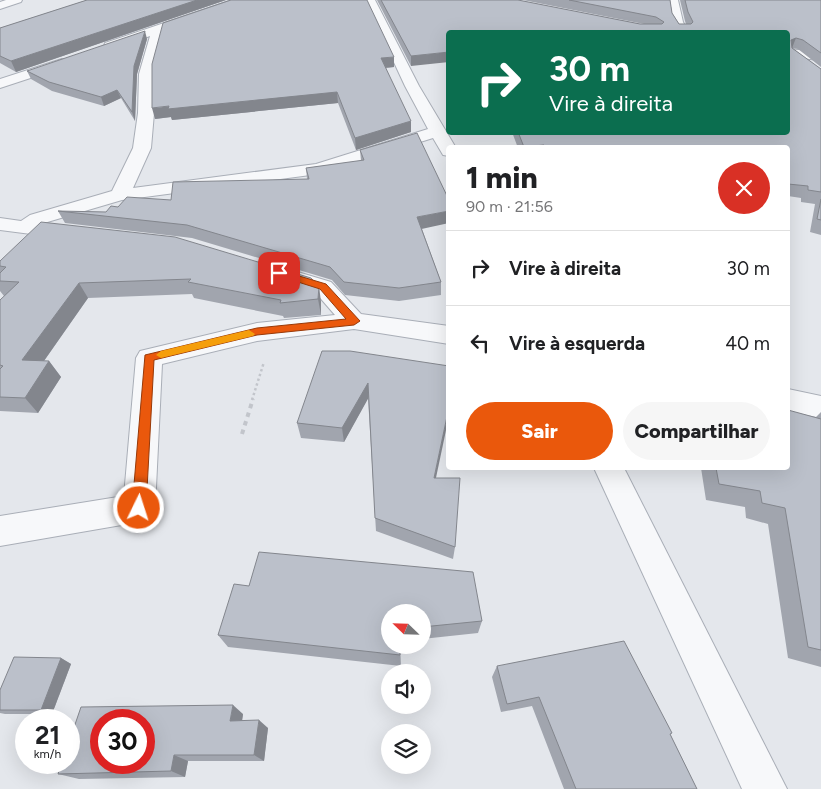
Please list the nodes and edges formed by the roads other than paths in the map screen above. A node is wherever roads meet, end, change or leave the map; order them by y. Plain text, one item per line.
1 (17, 0) edge
2 (243, 0) edge
3 (370, 0) edge
4 (673, 0) edge
5 (0, 6) edge
6 (158, 30) junction
7 (681, 30) edge
8 (102, 49) edge
9 (821, 56) edge
10 (74, 58) edge
11 (799, 62) edge
12 (0, 84) edge
13 (440, 124) edge
14 (447, 145) edge
15 (120, 195) junction
16 (11, 226) edge
17 (88, 235) edge
18 (0, 244) edge
19 (265, 268) edge
20 (354, 321) junction
21 (446, 335) edge
22 (790, 400) edge
23 (821, 407) edge
24 (610, 470) edge
25 (0, 531) edge
26 (765, 789) edge

1 - 5 street
2 - 6 street
3 - 13 street
4 - 7 street
6 - 8 street
6 - 15 street
9 - 11 street
10 - 12 street
13 - 14 street
13 - 15 street
15 - 16 street
16 - 17 street
16 - 18 street
19 - 20 street
20 - 21 street
20 - 25 street
22 - 23 street
24 - 26 street

